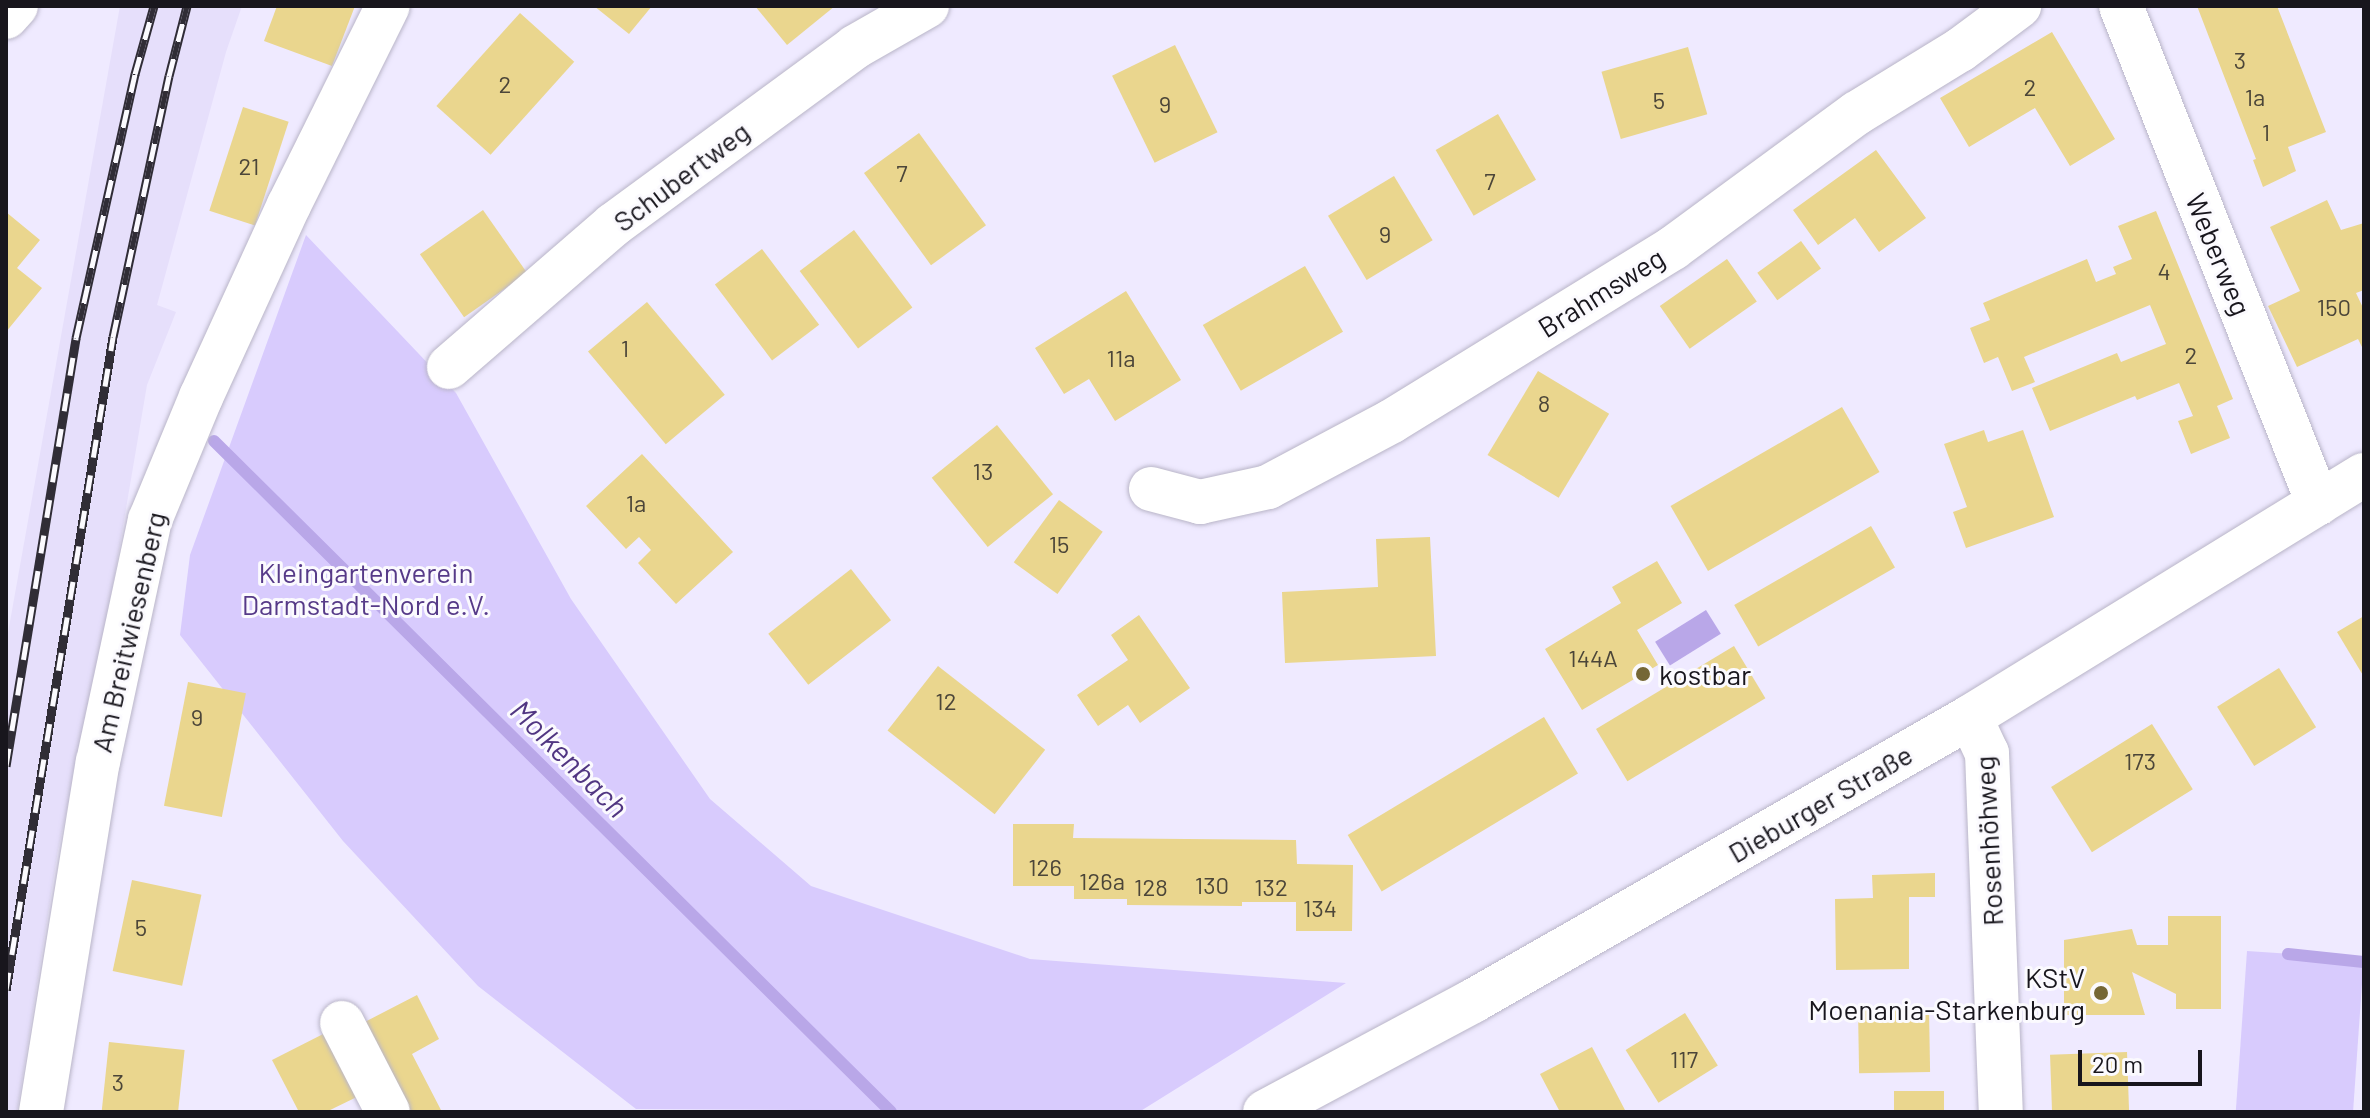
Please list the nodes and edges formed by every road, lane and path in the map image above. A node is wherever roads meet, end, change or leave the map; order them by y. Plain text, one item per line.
1 (16, 6) edge
2 (388, 6) edge
3 (927, 6) edge
4 (2019, 6) edge
5 (2121, 6) edge
6 (6, 17) edge
7 (449, 367) dead end
8 (2364, 475) edge
9 (1151, 489) dead end
10 (2318, 503) junction
11 (1970, 717) junction
12 (342, 1023) dead end
13 (1288, 1107) edge
14 (41, 1112) edge
15 (388, 1112) edge
16 (2001, 1112) edge

1 - 6 street
2 - 14 street, Am Breitwiesenberg
3 - 7 street, Schubertweg
4 - 9 street, Brahmsweg
5 - 10 street, Weberweg
8 - 10 street, Dieburger Straße
10 - 11 street, Dieburger Straße
11 - 13 street, Dieburger Straße
11 - 16 street, Rosenhöhweg
12 - 15 street

